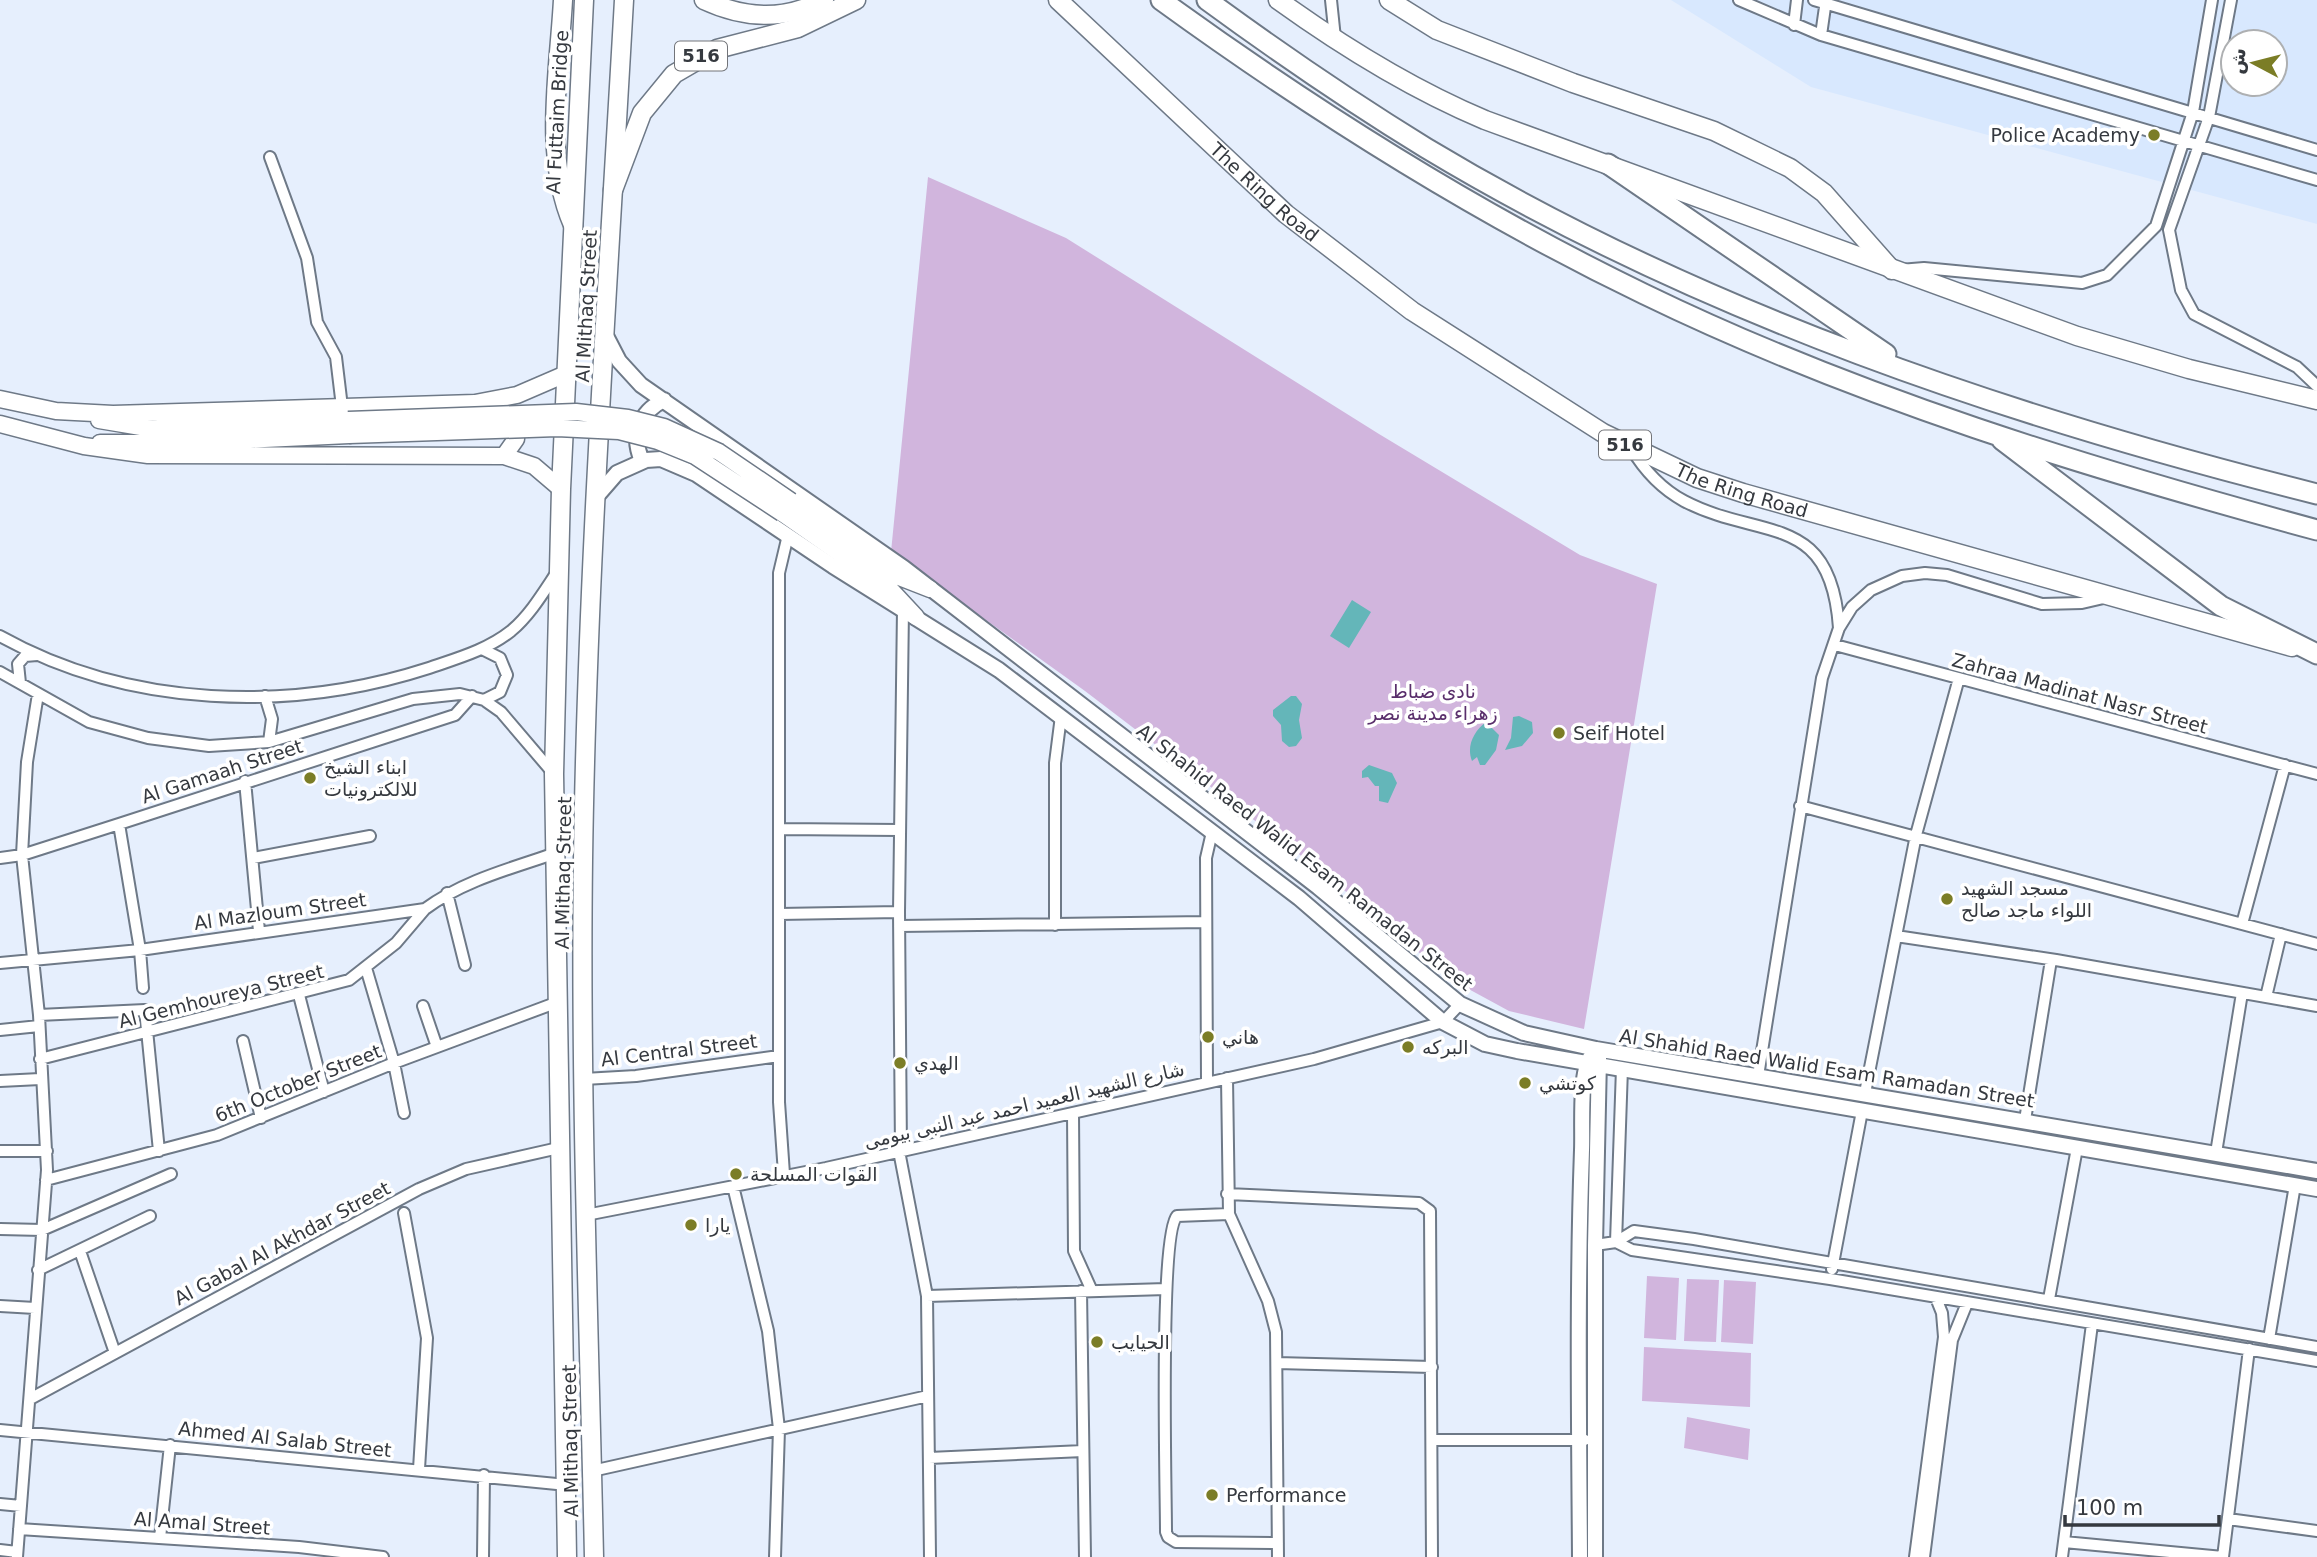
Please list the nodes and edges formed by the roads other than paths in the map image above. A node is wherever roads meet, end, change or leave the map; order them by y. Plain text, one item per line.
1 (562, 0) edge
2 (584, 0) edge
3 (624, 0) edge
4 (704, 0) edge
5 (824, 0) edge
6 (856, 0) edge
7 (1043, 0) edge
8 (1058, 0) edge
9 (1161, 0) edge
10 (1207, 0) edge
11 (1278, 0) edge
12 (1331, 0) edge
13 (1389, 0) edge
14 (1739, 0) edge
15 (1797, 0) edge
16 (1814, 0) edge
17 (2212, 0) edge
18 (2231, 0) edge
19 (1826, 2) edge
20 (1794, 25) junction
21 (1821, 36) junction
22 (1335, 38) junction
23 (1121, 62) junction
24 (2193, 112) junction
25 (2209, 117) junction
26 (2183, 140) junction
27 (2198, 145) junction
28 (2317, 150) edge
29 (270, 157) dead end
30 (1608, 164) junction
31 (2316, 177) edge
32 (613, 190) junction
33 (573, 225) junction
34 (1893, 270) junction
35 (605, 334) junction
36 (568, 373) junction
37 (1923, 377) junction
38 (2317, 386) edge
39 (0, 399) edge
40 (503, 399) junction
41 (664, 400) junction
42 (2317, 400) edge
43 (346, 421) junction
44 (0, 424) edge
45 (1993, 433) junction
46 (84, 446) junction
47 (1631, 448) junction
48 (504, 456) junction
49 (642, 461) junction
50 (561, 489) junction
51 (2317, 494) edge
52 (597, 496) junction
53 (787, 507) junction
54 (2317, 530) edge
55 (789, 535) junction
56 (559, 570) junction
57 (930, 589) junction
58 (2108, 597) junction
59 (910, 613) junction
60 (1839, 628) junction
61 (0, 636) edge
62 (1835, 645) junction
63 (482, 649) junction
64 (2317, 654) edge
65 (37, 655) junction
66 (0, 672) edge
67 (1959, 678) junction
68 (20, 683) junction
69 (38, 694) junction
70 (265, 696) junction
71 (472, 696) junction
72 (484, 700) junction
73 (1060, 716) junction
74 (1111, 729) junction
75 (268, 742) junction
76 (1100, 746) junction
77 (2285, 765) junction
78 (554, 774) junction
79 (2317, 774) edge
80 (245, 781) junction
81 (1800, 806) junction
82 (119, 824) junction
83 (779, 830) junction
84 (899, 830) junction
85 (1212, 832) junction
86 (1916, 835) junction
87 (370, 836) dead end
88 (553, 854) junction
89 (22, 855) junction
90 (253, 858) junction
91 (0, 859) edge
92 (447, 892) junction
93 (425, 909) junction
94 (899, 912) junction
95 (779, 915) junction
96 (1206, 922) junction
97 (2242, 924) junction
98 (1055, 925) junction
99 (899, 926) junction
100 (259, 931) junction
101 (2281, 934) junction
102 (1896, 936) junction
103 (2317, 944) edge
104 (140, 950) junction
105 (2051, 960) junction
106 (33, 962) junction
107 (0, 963) edge
108 (465, 965) dead end
109 (366, 968) junction
110 (143, 988) dead end
111 (2242, 993) junction
112 (299, 995) junction
113 (2266, 997) junction
114 (558, 1002) junction
115 (1460, 1004) junction
116 (423, 1006) dead end
117 (2317, 1006) edge
118 (39, 1020) junction
119 (1443, 1022) junction
120 (0, 1030) edge
121 (146, 1031) junction
122 (243, 1041) dead end
123 (437, 1047) junction
124 (1596, 1049) junction
125 (779, 1056) junction
126 (40, 1059) junction
127 (394, 1063) junction
128 (1594, 1063) junction
129 (1622, 1068) junction
130 (1758, 1076) junction
131 (40, 1079) junction
132 (584, 1079) junction
133 (1227, 1079) junction
134 (0, 1081) edge
135 (1207, 1083) junction
136 (324, 1092) junction
137 (1865, 1093) junction
138 (1862, 1111) junction
139 (404, 1113) dead end
140 (1073, 1113) junction
141 (261, 1118) junction
142 (2025, 1120) junction
143 (563, 1147) junction
144 (2077, 1148) junction
145 (0, 1151) edge
146 (47, 1151) junction
147 (159, 1151) junction
148 (900, 1151) junction
149 (2216, 1153) junction
150 (2317, 1171) edge
151 (171, 1174) dead end
152 (784, 1174) junction
153 (46, 1180) junction
154 (2295, 1185) junction
155 (733, 1186) junction
156 (2317, 1189) edge
157 (1227, 1194) junction
158 (404, 1213) dead end
159 (1229, 1214) junction
160 (586, 1215) junction
161 (150, 1216) dead end
162 (1580, 1219) junction
163 (1595, 1219) junction
164 (0, 1229) edge
165 (43, 1230) junction
166 (1616, 1242) junction
167 (1595, 1245) junction
168 (80, 1251) junction
169 (1834, 1263) junction
170 (38, 1270) junction
171 (1830, 1279) junction
172 (1166, 1289) junction
173 (1087, 1291) junction
174 (927, 1296) junction
175 (1936, 1298) junction
176 (2049, 1299) junction
177 (1967, 1303) junction
178 (0, 1306) edge
179 (35, 1308) junction
180 (2092, 1324) junction
181 (2269, 1339) junction
182 (2317, 1347) edge
183 (2249, 1349) junction
184 (115, 1353) junction
185 (2317, 1361) edge
186 (1277, 1363) junction
187 (1432, 1367) junction
188 (928, 1396) junction
189 (30, 1399) junction
190 (779, 1429) junction
191 (0, 1430) edge
192 (27, 1431) junction
193 (1432, 1440) junction
194 (1580, 1440) junction
195 (1595, 1440) junction
196 (170, 1445) junction
197 (1083, 1451) junction
198 (929, 1458) junction
199 (419, 1469) junction
200 (592, 1471) junction
201 (484, 1475) junction
202 (567, 1485) junction
203 (0, 1504) edge
204 (21, 1506) junction
205 (2228, 1519) junction
206 (19, 1529) junction
207 (2317, 1531) edge
208 (160, 1538) junction
209 (2064, 1542) junction
210 (1278, 1543) junction
211 (0, 1550) edge
212 (17, 1555) edge
213 (383, 1557) edge
214 (483, 1557) edge
215 (568, 1557) edge
216 (594, 1557) edge
217 (775, 1557) edge
218 (930, 1557) edge
219 (1085, 1557) edge
220 (1279, 1557) edge
221 (1432, 1557) edge
222 (1580, 1557) edge
223 (1595, 1557) edge
224 (1915, 1557) edge
225 (1924, 1557) edge
226 (2062, 1557) edge

1 - 33 main road
2 - 33 main road, Al Futtaim Bridge
3 - 32 main road
4 - 5 main road
6 - 32 main road, 516
7 - 23 main road, 516
8 - 23 main road, The Ring Road / 516
9 - 45 highway
10 - 37 highway
11 - 22 main road
12 - 22 street
13 - 34 main road
14 - 20 street
15 - 20 street
16 - 19 street
17 - 24 street
18 - 25 street
19 - 21 street
19 - 24 street
20 - 21 street
21 - 26 street
22 - 30 main road
23 - 47 main road, The Ring Road / 516
24 - 25 street
24 - 26 street
25 - 27 street
25 - 28 street
26 - 27 street
26 - 34 street
27 - 31 street
27 - 38 street
29 - 43 street
30 - 34 main road
30 - 37 highway
32 - 35 main road, Al Mithaq Street
33 - 36 main road, Al Mithaq Street
34 - 42 main road
35 - 41 street, Al Shahid Raed Walid Esam Ramadan Street
35 - 52 main road, Al Mithaq Street
36 - 40 main road
36 - 50 main road, Al Mithaq Street
37 - 51 highway
39 - 43 main road
40 - 43 main road
40 - 48 main road
41 - 49 street
41 - 57 street, Al Shahid Raed Walid Esam Ramadan Street
43 - 46 main road
43 - 53 main road, bridge
44 - 46 main road
45 - 54 highway
45 - 64 highway
46 - 48 main road
47 - 58 main road, The Ring Road / 516
47 - 60 street
48 - 50 main road
49 - 52 street
49 - 55 street, Al Shahid Raed Walid Esam Ramadan Street
50 - 56 main road, Al Mithaq Street
52 - 132 main road, Al Mithaq Street
53 - 57 main road
53 - 59 main road
55 - 59 street, Al Shahid Raed Walid Esam Ramadan Street
55 - 83 street
56 - 63 street
56 - 78 main road, Al Mithaq Street
57 - 74 street, Al Shahid Raed Walid Esam Ramadan Street
58 - 60 street
58 - 64 main road, The Ring Road / 516
59 - 73 street, Al Shahid Raed Walid Esam Ramadan Street
59 - 84 street
60 - 62 street
61 - 65 street
62 - 67 street, Zahraa Madinat Nasr Street
62 - 81 street
63 - 70 street
63 - 72 street
65 - 68 street
65 - 70 street
66 - 68 street
67 - 77 street, Zahraa Madinat Nasr Street
67 - 86 street
68 - 69 street
69 - 75 street
69 - 89 street
70 - 75 street
71 - 72 street
71 - 75 street
71 - 80 street, Al Gamaah Street
72 - 78 street
73 - 76 street, Al Shahid Raed Walid Esam Ramadan Street
73 - 98 street
74 - 76 street
74 - 115 street, Al Shahid Raed Walid Esam Ramadan Street
76 - 85 street, Al Shahid Raed Walid Esam Ramadan Street
77 - 79 street, Zahraa Madinat Nasr Street
77 - 97 street
78 - 88 main road, Al Mithaq Street
80 - 82 street, Al Gamaah Street
80 - 90 street
81 - 86 street
81 - 130 street
82 - 89 street, Al Gamaah Street
82 - 104 street
83 - 84 street
83 - 95 street
84 - 94 street
85 - 96 street
85 - 119 street, Al Shahid Raed Walid Esam Ramadan Street
86 - 97 street
86 - 102 street
87 - 90 street
88 - 92 street
88 - 114 main road, Al Mithaq Street
89 - 91 street, Al Gamaah Street
89 - 106 street
90 - 100 street
92 - 93 street
92 - 108 street
93 - 100 street, Al Mazloum Street
93 - 109 street, Al Gemhoureya Street
94 - 95 street
94 - 99 street
95 - 125 street
96 - 98 street
96 - 135 street
97 - 101 street
98 - 99 street
99 - 148 street
100 - 104 street, Al Mazloum Street
101 - 103 street
101 - 113 street
102 - 105 street
102 - 137 street
104 - 106 street, Al Mazloum Street
104 - 110 street
105 - 111 street
105 - 142 street
106 - 107 street, Al Mazloum Street
106 - 118 street
109 - 112 street, Al Gemhoureya Street
109 - 127 street
111 - 113 street
111 - 149 street
112 - 121 street, Al Gemhoureya Street
112 - 136 street
113 - 117 street
114 - 123 street, 6th October Street
114 - 143 main road, Al Mithaq Street
115 - 119 street
115 - 124 street, Al Shahid Raed Walid Esam Ramadan Street
116 - 123 street
118 - 120 street
118 - 121 street
118 - 126 street
119 - 128 street, Al Shahid Raed Walid Esam Ramadan Street
119 - 133 street, شارع الشهيد العميد احمد عبد النبى بيومى
121 - 126 street, Al Gemhoureya Street
121 - 147 street
122 - 141 street
123 - 127 street, 6th October Street
124 - 128 street
124 - 130 street, Al Shahid Raed Walid Esam Ramadan Street
125 - 132 street, Al Central Street
125 - 152 street
126 - 131 street
127 - 136 street, 6th October Street
127 - 139 street
128 - 129 street, Al Shahid Raed Walid Esam Ramadan Street
128 - 162 street
128 - 163 street
129 - 138 street, Al Shahid Raed Walid Esam Ramadan Street
129 - 166 street
130 - 137 street, Al Shahid Raed Walid Esam Ramadan Street
131 - 134 street
131 - 146 street
132 - 160 main road, Al Mithaq Street
133 - 135 street, شارع الشهيد العميد احمد عبد النبى بيومى
133 - 157 street
135 - 140 street, شارع الشهيد العميد احمد عبد النبى بيومى
136 - 141 street, 6th October Street
137 - 142 street, Al Shahid Raed Walid Esam Ramadan Street
138 - 144 street, Al Shahid Raed Walid Esam Ramadan Street
138 - 169 street
140 - 148 street, شارع الشهيد العميد احمد عبد النبى بيومى
140 - 173 street
141 - 147 street, 6th October Street
142 - 149 street, Al Shahid Raed Walid Esam Ramadan Street
143 - 184 street, Al Gabal Al Akhdar Street
143 - 202 main road, Al Mithaq Street
144 - 154 street, Al Shahid Raed Walid Esam Ramadan Street
144 - 176 street
145 - 146 street
146 - 153 street
147 - 153 street, 6th October Street
148 - 152 street, شارع الشهيد العميد احمد عبد النبى بيومى
148 - 174 street
149 - 150 street, Al Shahid Raed Walid Esam Ramadan Street
151 - 165 street
152 - 155 street, شارع الشهيد العميد احمد عبد النبى بيومى
153 - 165 street
154 - 156 street, Al Shahid Raed Walid Esam Ramadan Street
154 - 181 street
155 - 160 street, شارع الشهيد العميد احمد عبد النبى بيومى
155 - 190 street
157 - 159 street
157 - 187 street
158 - 199 street
159 - 172 street
159 - 186 street
160 - 200 main road, Al Mithaq Street
161 - 168 street
162 - 163 street
162 - 194 street
163 - 167 street
164 - 165 street
165 - 170 street
166 - 167 street
166 - 169 street
166 - 171 street
167 - 195 street
168 - 170 street
168 - 184 street
169 - 171 street
169 - 176 street
170 - 179 street
171 - 175 street
172 - 173 street
172 - 210 street
173 - 174 street
173 - 197 street
174 - 188 street
175 - 177 street
175 - 224 street
176 - 181 street
177 - 180 street
177 - 225 street
178 - 179 street
179 - 189 street
180 - 183 street
180 - 209 street
181 - 182 street
183 - 185 street
183 - 205 street
184 - 189 street, Al Gabal Al Akhdar Street
186 - 187 street
186 - 210 street
187 - 193 street
188 - 190 street
188 - 198 street
189 - 192 street
190 - 200 street
190 - 217 street
191 - 192 street, Ahmed Al Salab Street
192 - 196 street, Ahmed Al Salab Street
192 - 204 street
193 - 194 street
193 - 221 street
194 - 195 street
194 - 222 street
195 - 223 street
196 - 199 street, Ahmed Al Salab Street
196 - 208 street
197 - 198 street
197 - 219 street
198 - 218 street
199 - 201 street, Ahmed Al Salab Street
200 - 216 main road, Al Mithaq Street
201 - 202 street, Ahmed Al Salab Street
201 - 214 street
202 - 215 main road, Al Mithaq Street
203 - 204 street
204 - 206 street
205 - 207 street
205 - 209 street
206 - 208 street, Al Amal Street
206 - 212 street
208 - 213 street, Al Amal Street
209 - 226 street
210 - 220 street
211 - 212 street

